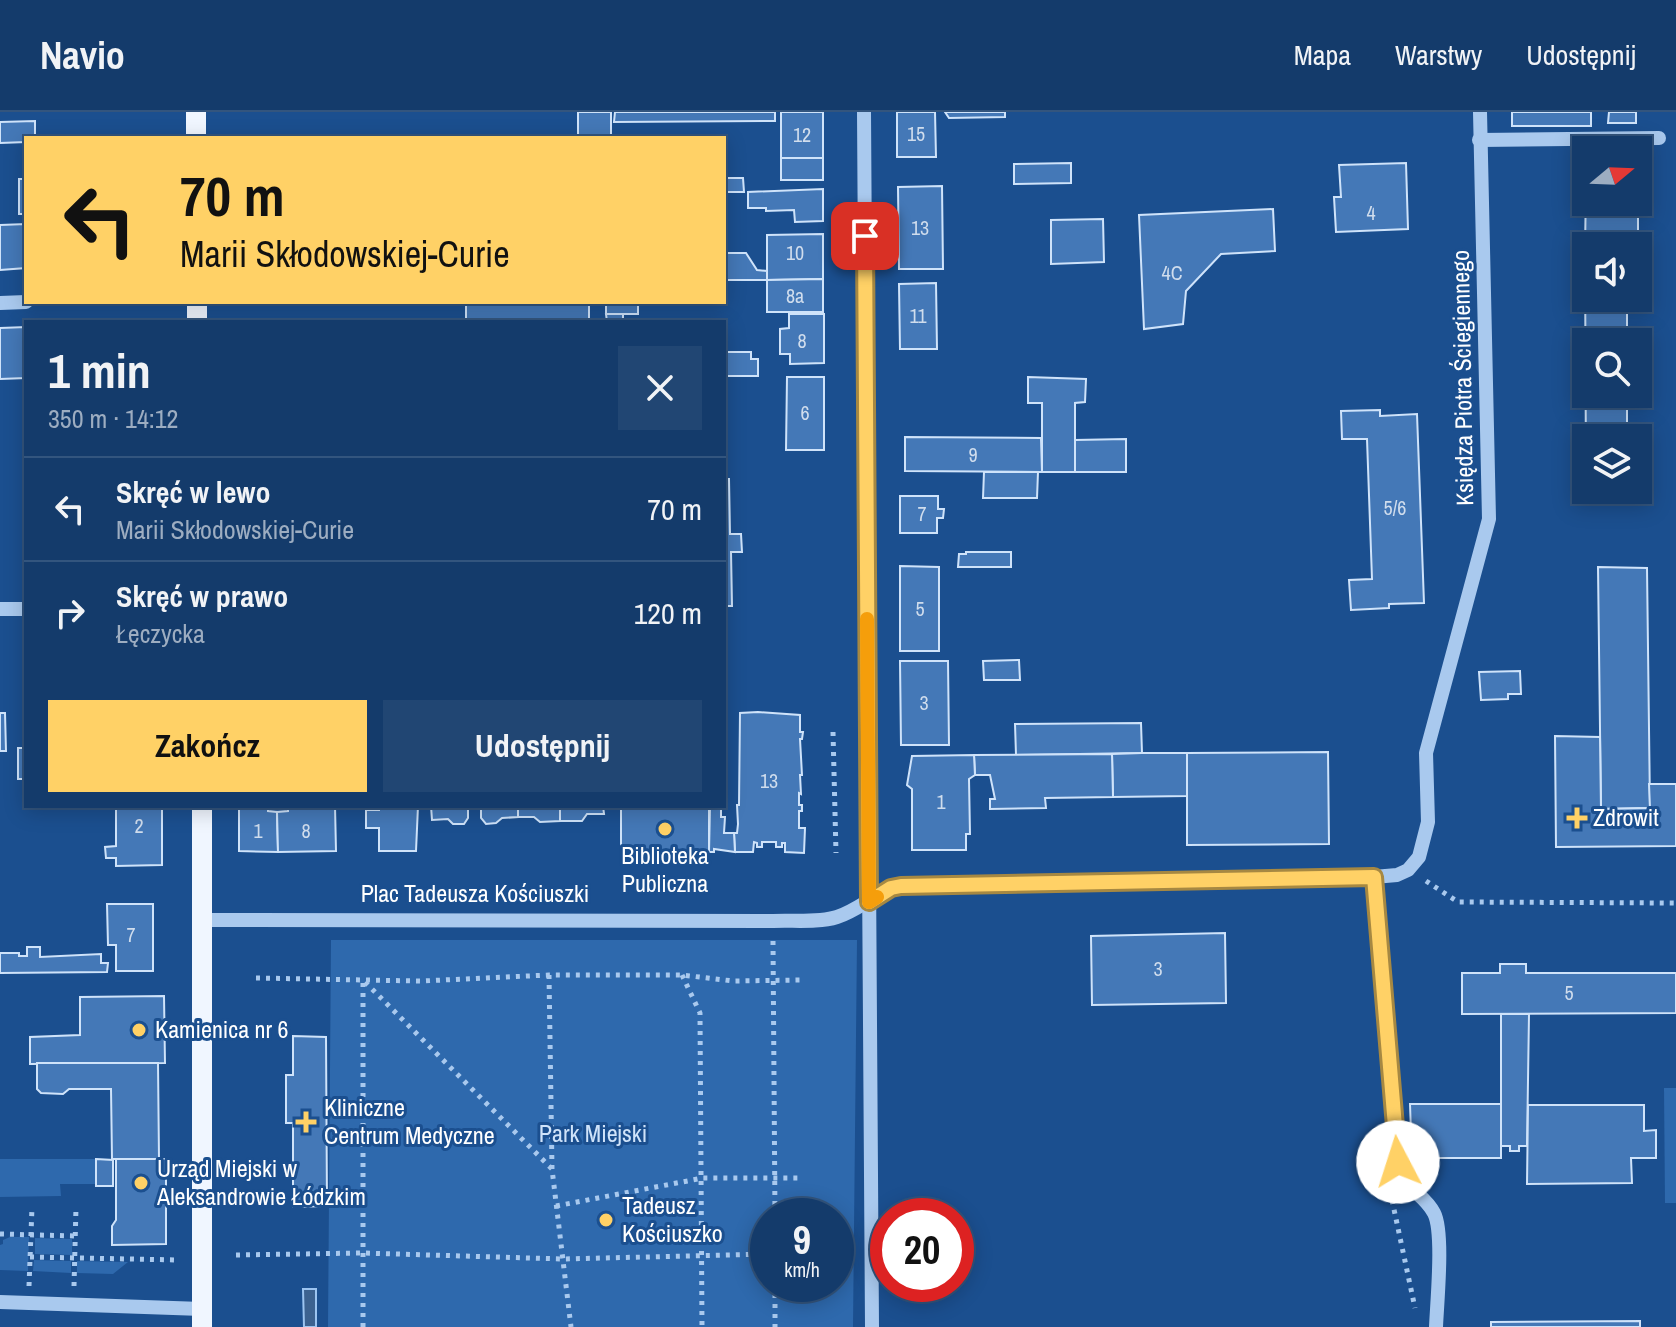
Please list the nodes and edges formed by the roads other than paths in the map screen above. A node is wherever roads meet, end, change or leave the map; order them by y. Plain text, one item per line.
1 (196, 112) edge
2 (864, 112) edge
3 (1480, 112) edge
4 (196, 136) edge
5 (1659, 138) dead end
6 (1479, 140) junction
7 (24, 302) edge
8 (0, 303) edge
9 (0, 609) edge
10 (24, 609) edge
11 (202, 808) edge
12 (1408, 870) joint
13 (1374, 877) junction
14 (869, 902) junction
15 (202, 920) junction
16 (0, 1302) edge
17 (202, 1318) edge
18 (872, 1327) edge
19 (1436, 1327) edge

1 - 4 main road
2 - 14 street
3 - 6 street, Księdza Piotra Ściegiennego
5 - 6 street
6 - 12 street, Księdza Piotra Ściegiennego
7 - 8 street
9 - 10 street
11 - 15 main road
12 - 13 street, Plac Tadeusza Kościuszki
13 - 14 street, Plac Tadeusza Kościuszki
13 - 19 street
14 - 15 street, Plac Tadeusza Kościuszki
14 - 18 street
15 - 17 main road
16 - 17 street

